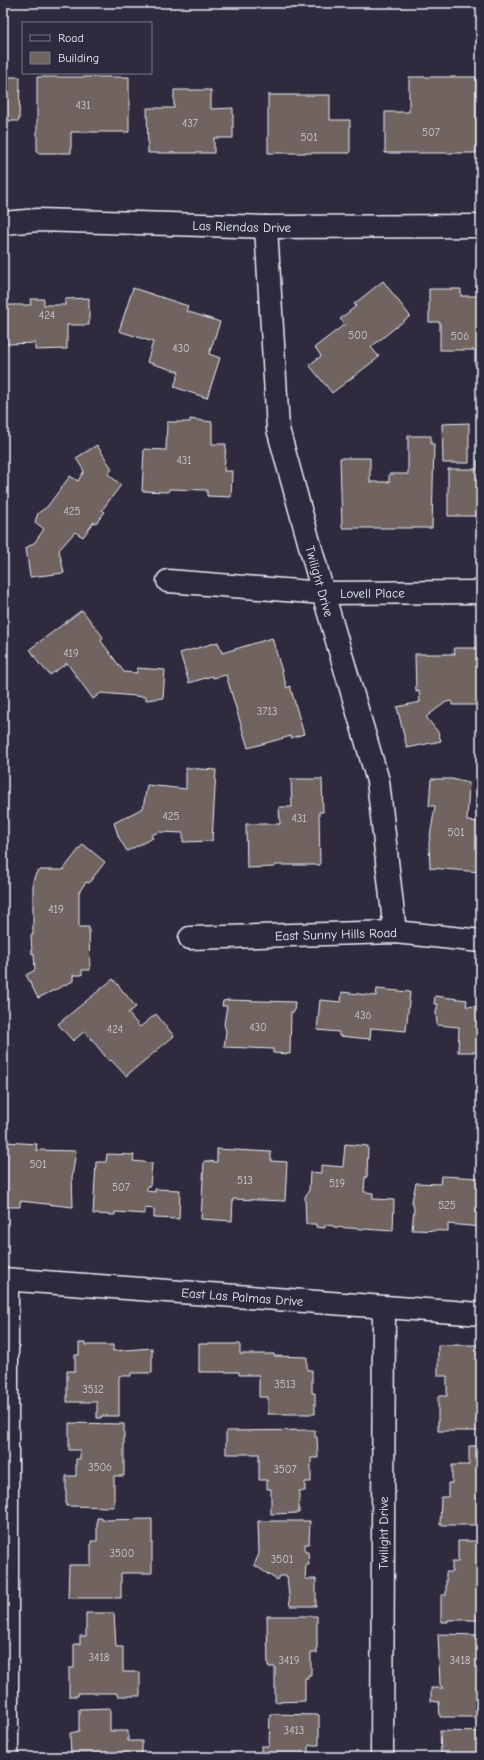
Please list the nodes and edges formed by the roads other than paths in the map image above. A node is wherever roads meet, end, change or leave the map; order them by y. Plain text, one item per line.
1 (3, 223) edge
2 (266, 226) junction
3 (481, 226) edge
4 (168, 581) dead end
5 (481, 592) edge
6 (323, 593) junction
7 (395, 932) junction
8 (190, 938) dead end
9 (481, 941) edge
10 (5, 1279) edge
11 (384, 1308) junction
12 (481, 1314) edge
13 (7, 1757) edge
14 (382, 1757) edge

1 - 2 street, Las Riendas Drive
2 - 3 street, Las Riendas Drive
2 - 6 street, Twilight Drive
4 - 6 street, Lovell Place
5 - 6 street, Lovell Place
6 - 7 street, Twilight Drive
7 - 8 street, East Sunny Hills Road
7 - 9 street, East Sunny Hills Road
10 - 11 street, East Las Palmas Drive
10 - 13 street
11 - 12 street, East Las Palmas Drive
11 - 14 street, Twilight Drive

